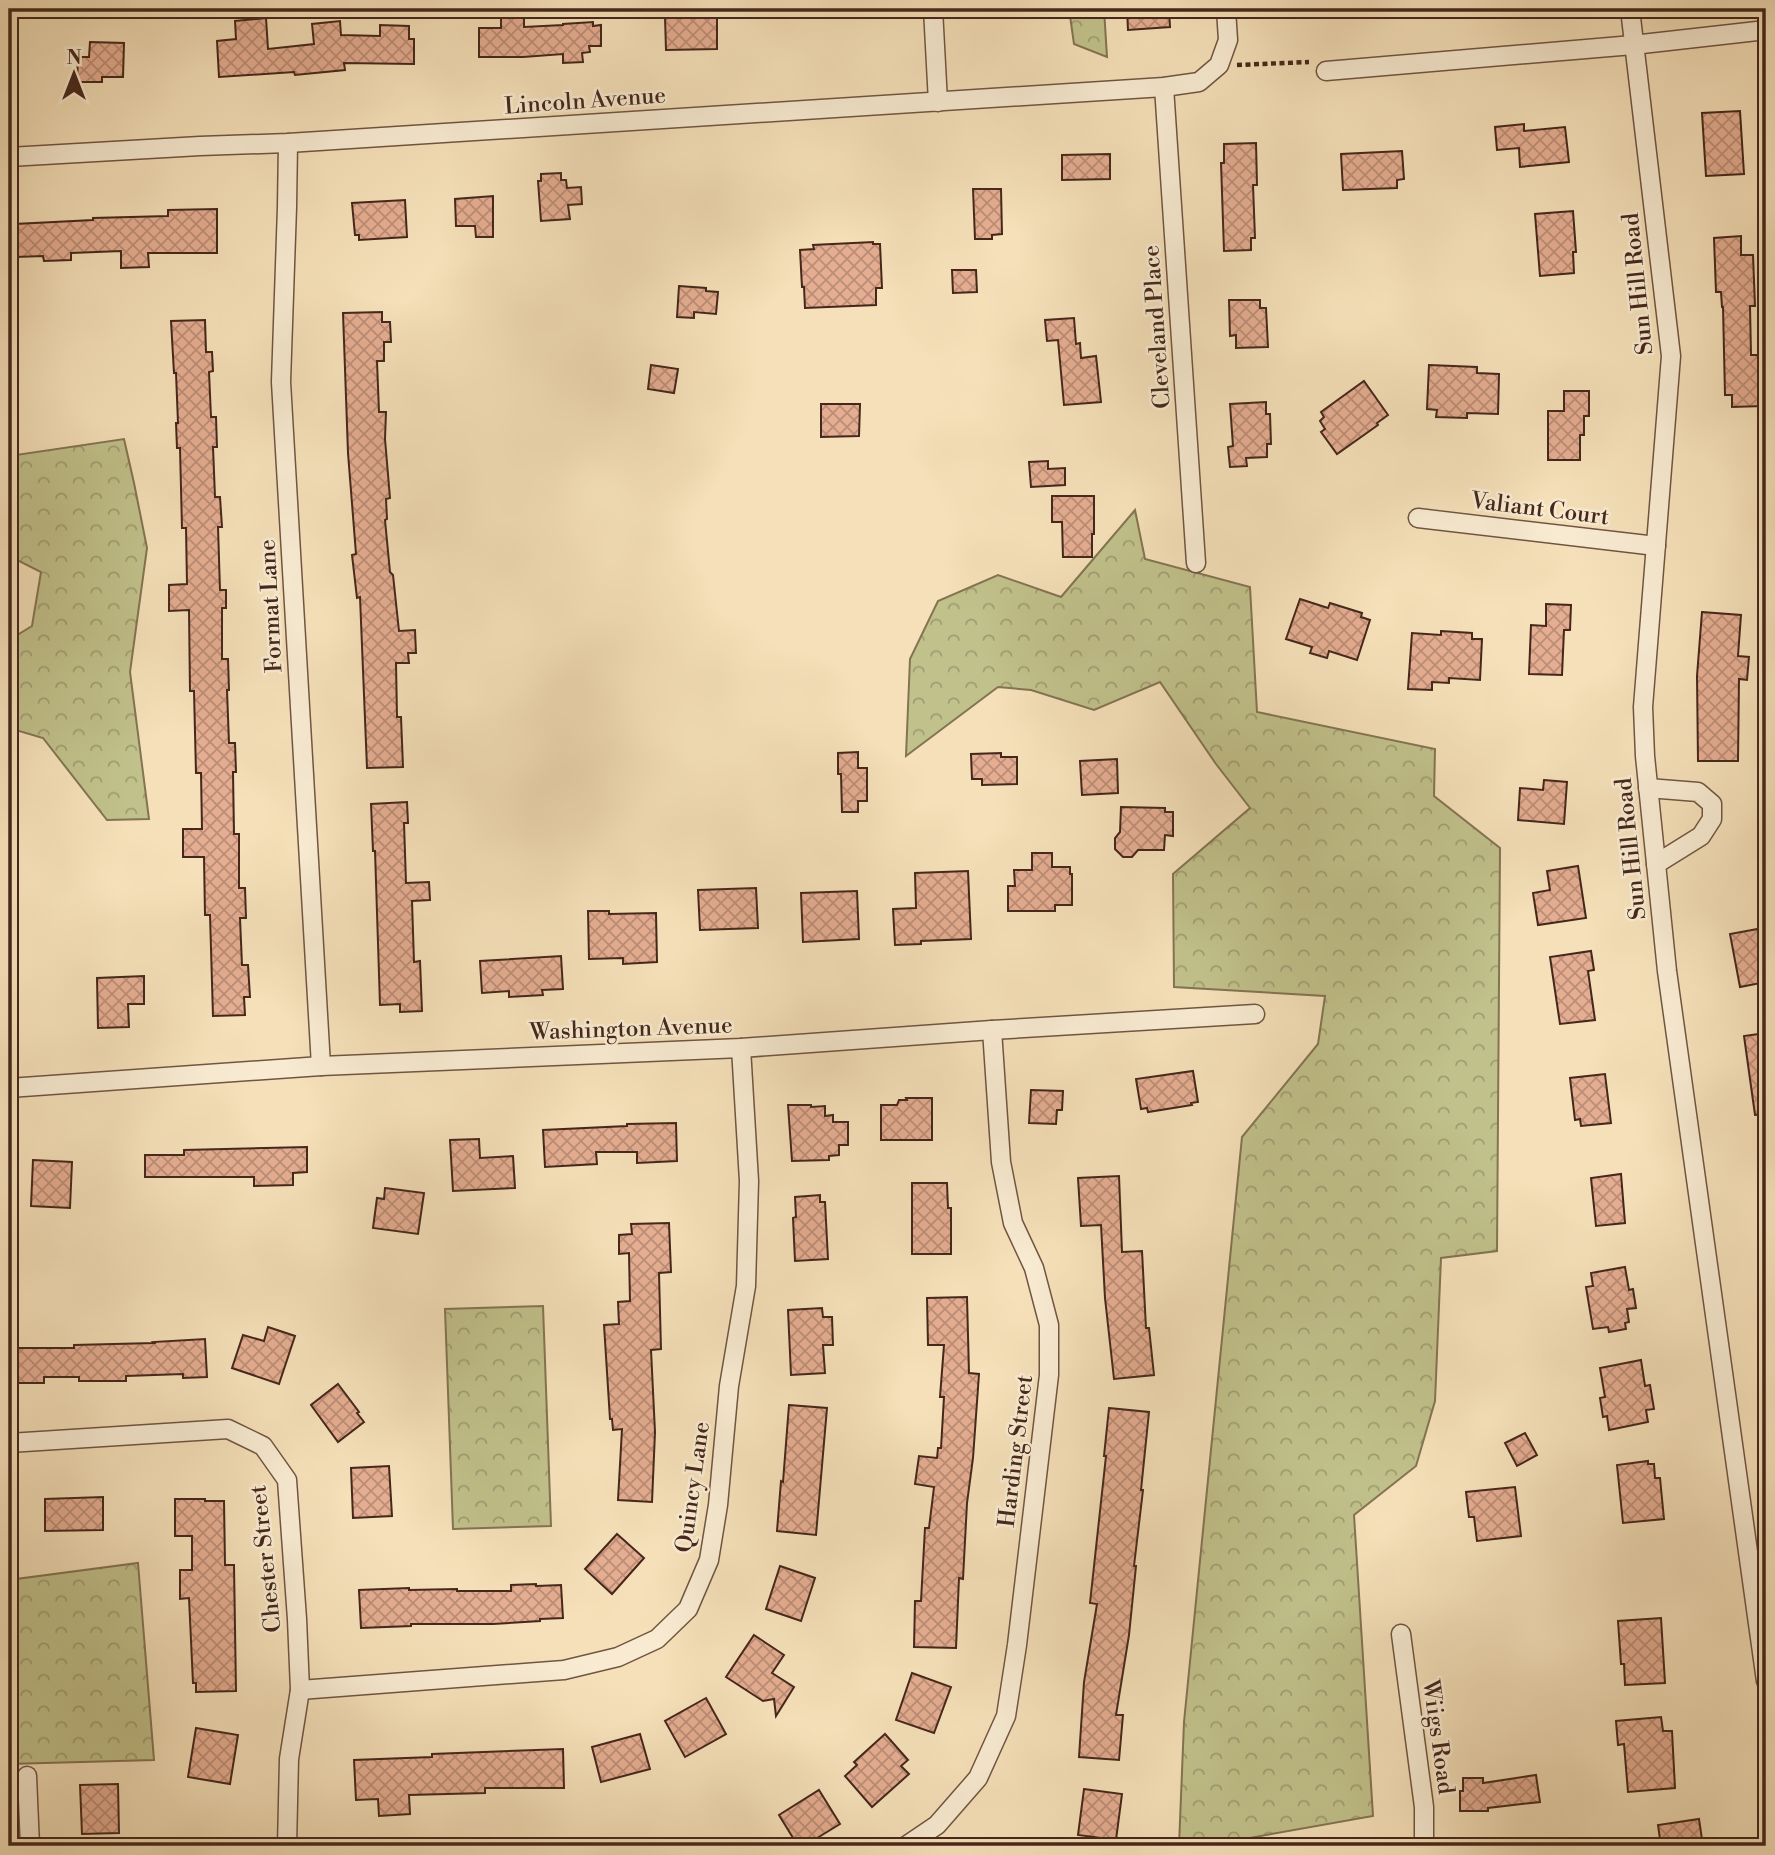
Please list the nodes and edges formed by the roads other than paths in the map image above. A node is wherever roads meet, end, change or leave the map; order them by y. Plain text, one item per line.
1 (933, 9) edge
2 (1226, 9) edge
3 (1630, 9) edge
4 (1766, 30) edge
5 (1633, 45) junction
6 (1326, 71) road end
7 (1164, 87) junction
8 (938, 102) junction
9 (288, 143) junction
10 (9, 157) edge
11 (1418, 517) dead end
12 (1656, 546) junction
13 (1196, 563) dead end
14 (1648, 788) junction
15 (1656, 864) junction
16 (1255, 1014) dead end
17 (992, 1030) junction
18 (741, 1048) junction
19 (321, 1066) junction
20 (9, 1088) edge
21 (9, 1443) edge
22 (1401, 1634) dead end
23 (1766, 1681) edge
24 (300, 1690) junction
25 (27, 1776) dead end
26 (30, 1846) edge
27 (287, 1846) edge
28 (906, 1846) edge
29 (1424, 1846) edge

1 - 8 street
2 - 7 street, Lincoln Avenue
3 - 5 street, Sun Hill Road
4 - 5 street
5 - 6 street
5 - 12 street, Sun Hill Road
7 - 8 street, Lincoln Avenue
7 - 13 street, Cleveland Place
8 - 9 street, Lincoln Avenue
9 - 10 street, Lincoln Avenue
9 - 19 street, Format Lane
11 - 12 street, Valiant Court
12 - 14 street, Sun Hill Road
14 - 15 street, Sun Hill Road
14 - 15 street
15 - 23 street, Sun Hill Road
16 - 17 street, Washington Avenue
17 - 18 street, Washington Avenue
17 - 28 street, Harding Street
18 - 19 street, Washington Avenue
18 - 24 street, Quincy Lane
19 - 20 street, Washington Avenue
21 - 24 street, Chester Street
22 - 29 street, Wiigs Road
24 - 27 street, Chester Street
25 - 26 street

